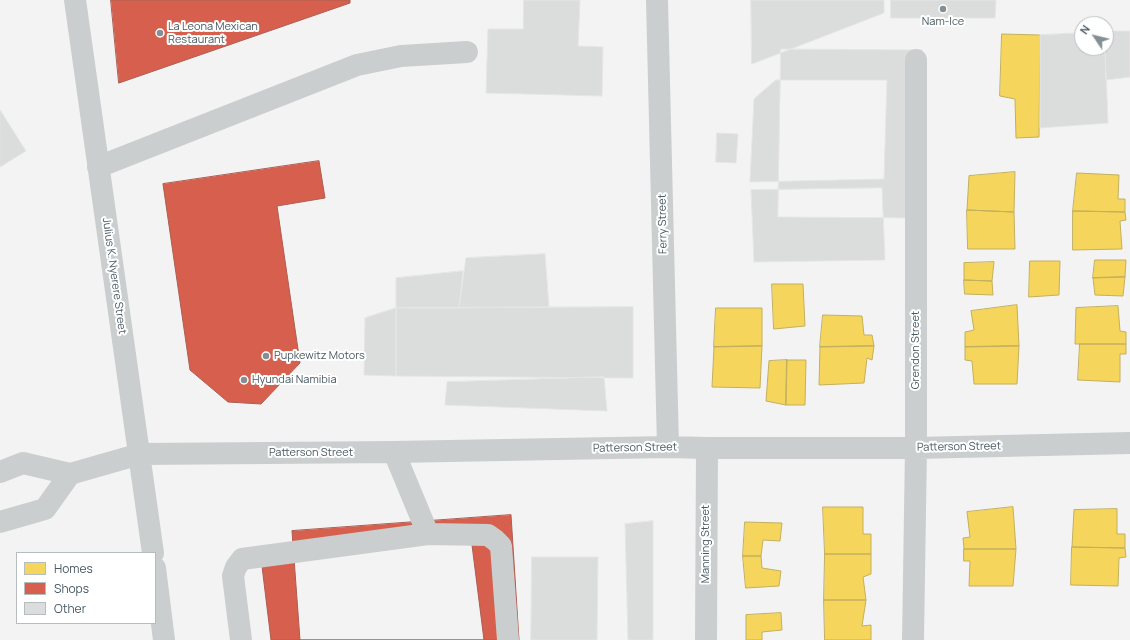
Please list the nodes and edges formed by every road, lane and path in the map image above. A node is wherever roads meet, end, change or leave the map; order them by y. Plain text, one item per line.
1 (75, 0) edge
2 (658, 0) edge
3 (467, 52) dead end
4 (916, 60) dead end
5 (98, 167) junction
6 (1130, 444) edge
7 (668, 447) junction
8 (707, 448) junction
9 (916, 448) junction
10 (394, 452) junction
11 (140, 454) junction
12 (0, 472) edge
13 (70, 474) junction
14 (0, 522) edge
15 (428, 534) junction
16 (153, 552) edge
17 (156, 576) edge
18 (164, 640) edge
19 (242, 640) edge
20 (508, 640) edge
21 (706, 640) edge
22 (913, 640) edge

1 - 5 street, Julius K. Nyerere Street
2 - 7 street, Ferry Street
3 - 5 street
4 - 9 street, Grendon Street
5 - 11 street, Julius K. Nyerere Street
6 - 9 street, Patterson Street
7 - 8 street, Patterson Street
7 - 10 street, Patterson Street
8 - 9 street, Patterson Street
8 - 21 street, Manning Street
9 - 22 street, Grendon Street
10 - 11 street, Patterson Street
10 - 15 street
11 - 13 street, Patterson Street
11 - 16 street, Julius K. Nyerere Street
12 - 13 street
13 - 14 street
15 - 19 street
15 - 20 street
17 - 18 street

